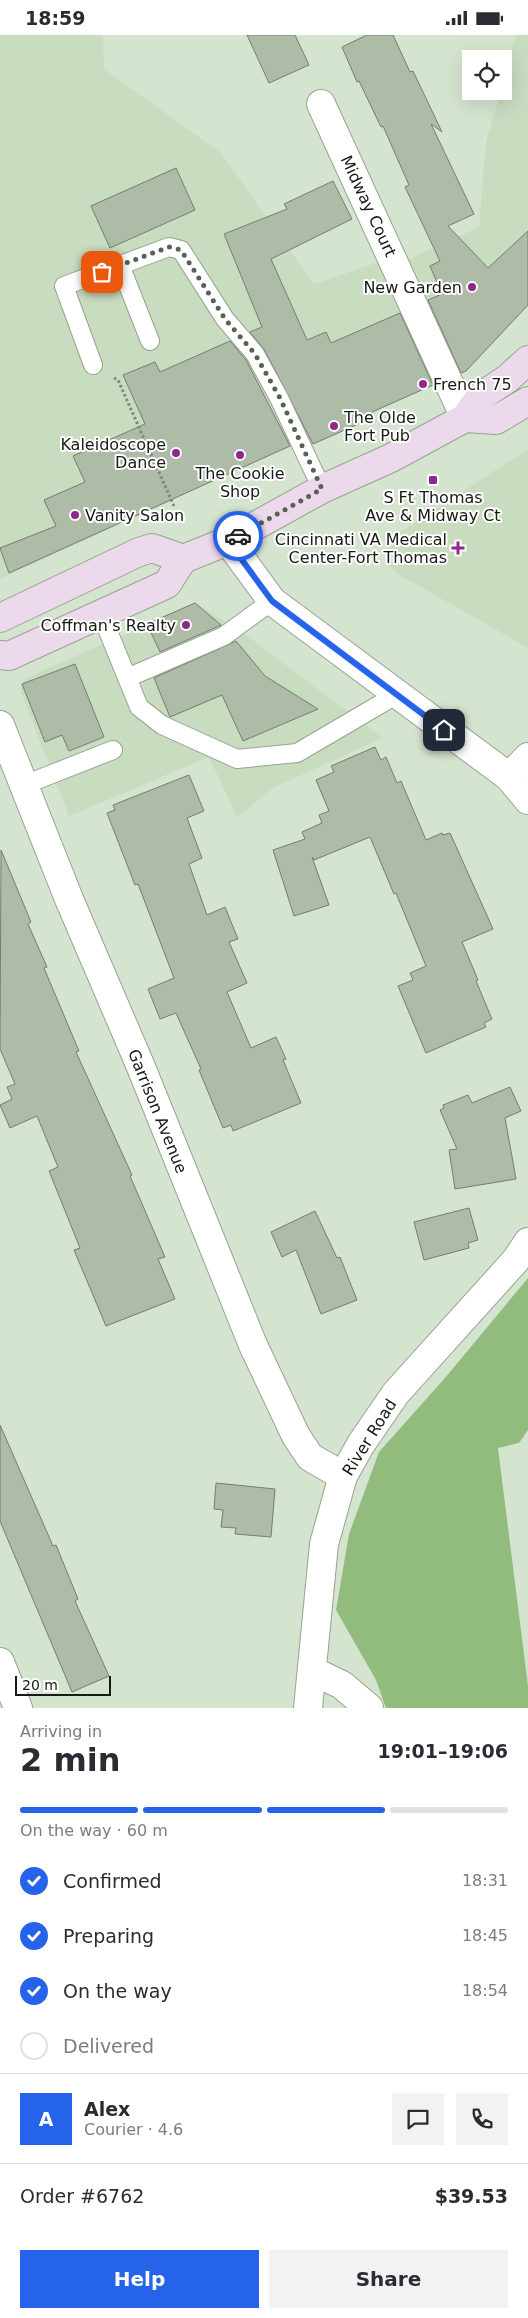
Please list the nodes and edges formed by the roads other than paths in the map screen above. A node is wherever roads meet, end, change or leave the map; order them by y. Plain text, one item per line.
1 (321, 104) dead end
2 (120, 265) junction
3 (150, 341) dead end
4 (528, 360) edge
5 (93, 365) road end
6 (528, 401) edge
7 (465, 418) junction
8 (322, 489) junction
9 (228, 541) junction
10 (183, 559) junction
11 (272, 601) junction
12 (102, 614) junction
13 (1, 615) edge
14 (0, 655) edge
15 (127, 678) junction
16 (396, 695) junction
17 (0, 725) edge
18 (113, 750) dead end
19 (528, 757) edge
20 (509, 777) junction
21 (24, 785) junction
22 (528, 800) edge
23 (528, 1242) edge
24 (343, 1477) junction
25 (0, 1661) edge
26 (312, 1671) junction
27 (18, 1708) edge
28 (308, 1708) edge
29 (369, 1708) edge

1 - 7 street, Midway Court
2 - 3 lane
2 - 5 lane
2 - 8 lane
4 - 7 main road
6 - 7 main road
7 - 8 main road
8 - 9 main road
9 - 10 main road
9 - 11 street
10 - 12 main road
10 - 13 main road
11 - 15 lane
11 - 16 street
12 - 14 main road
12 - 15 lane
15 - 16 lane
16 - 20 street
17 - 21 street, Garrison Avenue
18 - 21 lane
19 - 20 street
20 - 22 street
21 - 24 street, Garrison Avenue
23 - 24 street, River Road
24 - 26 street, River Road
25 - 27 street
26 - 28 street, River Road
26 - 29 street

